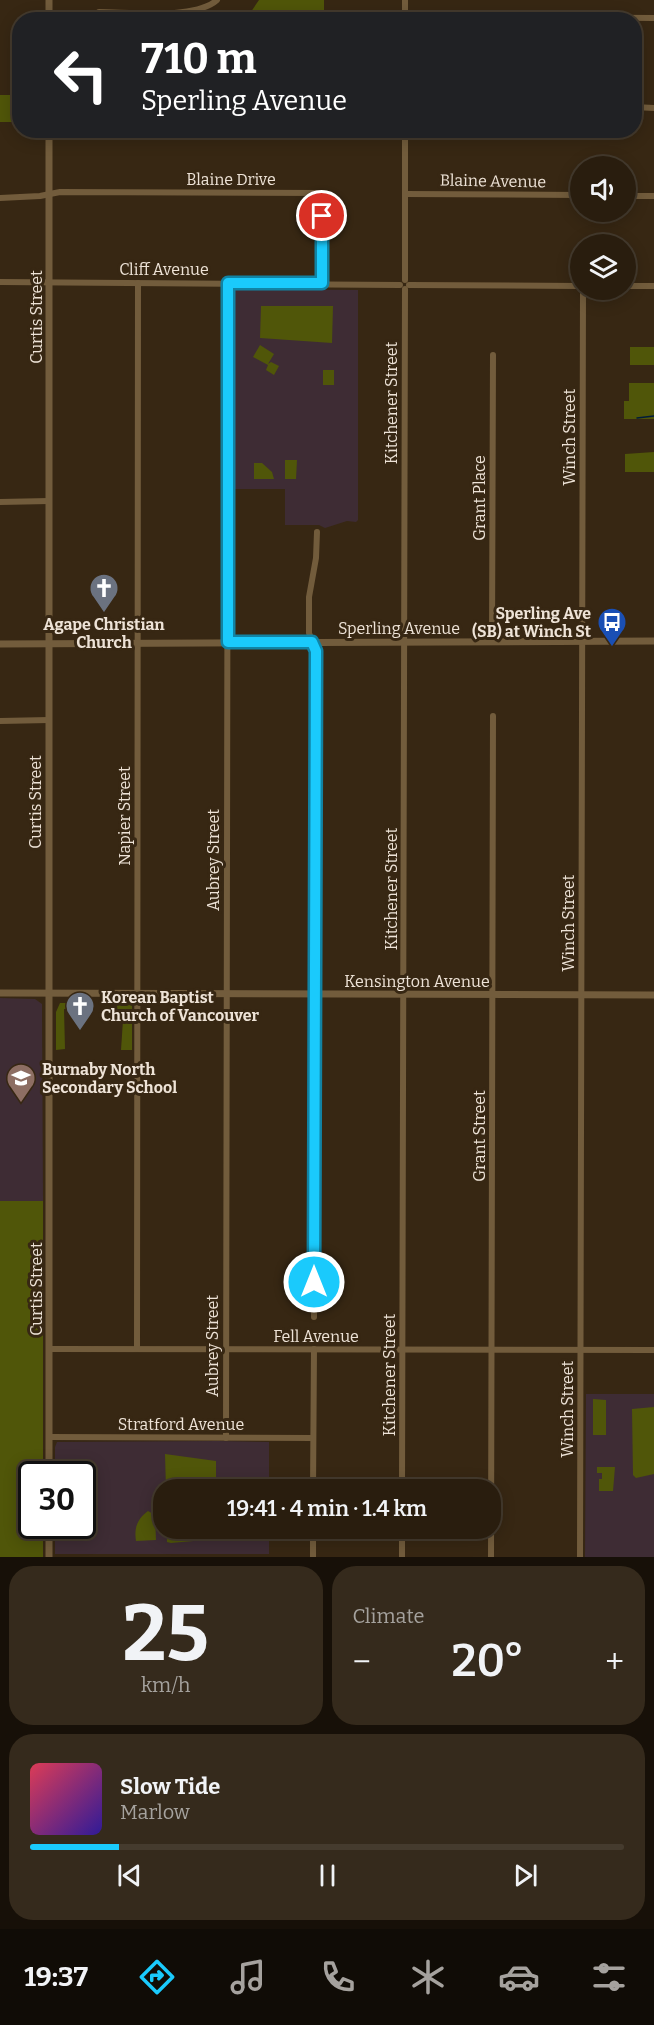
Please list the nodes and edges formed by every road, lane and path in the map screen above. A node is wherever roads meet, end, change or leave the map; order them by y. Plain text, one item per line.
1 (217, 0) edge
2 (99, 12) dead end
3 (49, 138) edge
4 (405, 138) edge
5 (49, 194) junction
6 (405, 194) junction
7 (570, 195) edge
8 (636, 196) edge
9 (654, 196) edge
10 (0, 198) edge
11 (0, 282) edge
12 (49, 282) junction
13 (138, 283) junction
14 (228, 283) junction
15 (322, 283) junction
16 (405, 284) junction
17 (570, 285) edge
18 (636, 286) edge
19 (654, 286) edge
20 (583, 300) edge
21 (493, 355) dead end
22 (49, 501) junction
23 (0, 502) edge
24 (317, 531) dead end
25 (582, 641) junction
26 (654, 641) edge
27 (228, 642) junction
28 (312, 642) junction
29 (404, 642) junction
30 (492, 642) junction
31 (49, 643) junction
32 (138, 643) junction
33 (0, 644) edge
34 (493, 716) dead end
35 (49, 720) junction
36 (0, 721) edge
37 (0, 993) edge
38 (49, 994) junction
39 (137, 994) junction
40 (226, 994) junction
41 (404, 994) junction
42 (492, 994) junction
43 (581, 994) junction
44 (315, 995) junction
45 (654, 995) edge
46 (314, 1317) dead end
47 (50, 1349) junction
48 (137, 1349) junction
49 (225, 1349) junction
50 (314, 1350) junction
51 (403, 1350) junction
52 (492, 1350) junction
53 (580, 1350) junction
54 (654, 1350) edge
55 (49, 1437) junction
56 (226, 1438) junction
57 (313, 1438) junction
58 (49, 1461) edge
59 (313, 1479) edge
60 (402, 1479) edge
61 (49, 1539) edge
62 (313, 1539) edge
63 (402, 1539) edge
64 (49, 1557) edge
65 (313, 1557) edge
66 (402, 1557) edge
67 (491, 1557) edge
68 (580, 1557) edge

1 - 2 street
3 - 5 street, Curtis Street
4 - 6 street, Kitchener Street
5 - 10 street
5 - 12 street, Curtis Street
5 - 15 street, Blaine Drive
6 - 7 street, Blaine Avenue
6 - 16 street, Kitchener Street
8 - 9 street
11 - 12 street, Cliff Avenue
12 - 13 street, Cliff Avenue
12 - 22 street, Curtis Street
13 - 14 street, Cliff Avenue
13 - 32 street, Napier Street
14 - 15 street, Cliff Avenue
14 - 27 street, Aubrey Street
15 - 16 street, Cliff Avenue
16 - 17 street, Cliff Avenue
16 - 29 street, Kitchener Street
18 - 19 street
20 - 25 street, Winch Street
21 - 30 street, Grant Place
22 - 23 street
22 - 31 street, Curtis Street
24 - 28 street
25 - 26 street, Sperling Avenue
25 - 30 street, Sperling Avenue
25 - 43 street, Winch Street
27 - 28 street, Sperling Avenue
27 - 32 street, Sperling Avenue
27 - 40 street, Aubrey Street
28 - 29 street, Sperling Avenue
28 - 44 street
29 - 30 street, Sperling Avenue
29 - 41 street, Kitchener Street
31 - 32 street, Sperling Avenue
31 - 33 street, Sperling Avenue
31 - 35 street, Curtis Street
32 - 39 street, Napier Street
34 - 42 street, Grant Street
35 - 36 street
35 - 38 street, Curtis Street
37 - 38 street, Kensington Avenue
38 - 39 street, Kensington Avenue
38 - 47 street, Curtis Street
39 - 40 street, Kensington Avenue
39 - 48 street, Napier Street
40 - 44 street, Kensington Avenue
40 - 49 street, Aubrey Street
41 - 42 street, Kensington Avenue
41 - 44 street, Kensington Avenue
41 - 51 street, Kitchener Street
42 - 43 street, Kensington Avenue
42 - 52 street, Grant Street
43 - 45 street, Kensington Avenue
43 - 53 street, Winch Street
44 - 46 street
47 - 48 street, Fell Avenue
47 - 55 street, Curtis Street
48 - 49 street, Fell Avenue
49 - 50 street, Fell Avenue
49 - 56 street, Aubrey Street
50 - 51 street, Fell Avenue
50 - 57 street
51 - 52 street, Fell Avenue
51 - 60 street, Kitchener Street
52 - 53 street, Fell Avenue
52 - 67 street, Grant Street
53 - 54 street, Fell Avenue
53 - 68 street, Winch Street
55 - 56 street, Stratford Avenue
55 - 58 street, Curtis Street
56 - 57 street, Stratford Avenue
57 - 59 street
61 - 64 street
62 - 65 street
63 - 66 street

